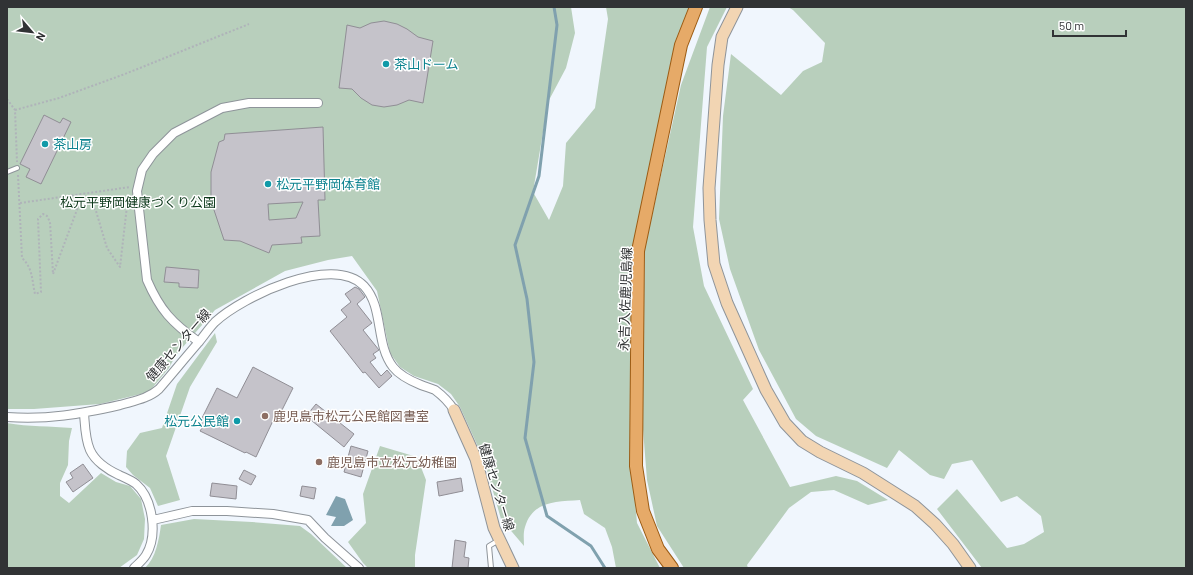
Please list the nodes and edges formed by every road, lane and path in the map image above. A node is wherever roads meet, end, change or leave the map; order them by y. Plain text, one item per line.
1 (696, 7) edge
2 (737, 7) edge
3 (249, 24) dead end
4 (7, 99) edge
5 (318, 102) dead end
6 (15, 110) junction
7 (17, 168) junction
8 (7, 172) edge
9 (20, 203) junction
10 (199, 342) junction
11 (454, 410) joint
12 (84, 413) junction
13 (7, 417) edge
14 (153, 520) junction
15 (499, 540) junction
16 (134, 568) edge
17 (359, 568) edge
18 (491, 568) edge
19 (513, 568) edge
20 (672, 568) edge
21 (970, 568) edge

1 - 20 main road, 永吉入佐鹿児島線
2 - 21 street
3 - 6 path
4 - 6 path
5 - 10 street
6 - 7 path
7 - 8 lane
7 - 9 path
9 - 9 path
10 - 11 street, 健康センター線
10 - 12 street, 健康センター線
11 - 15 street, 健康センター線
12 - 13 street, 健康センター線
12 - 14 street
14 - 16 street
14 - 17 street
15 - 18 lane
15 - 19 street, 健康センター線

